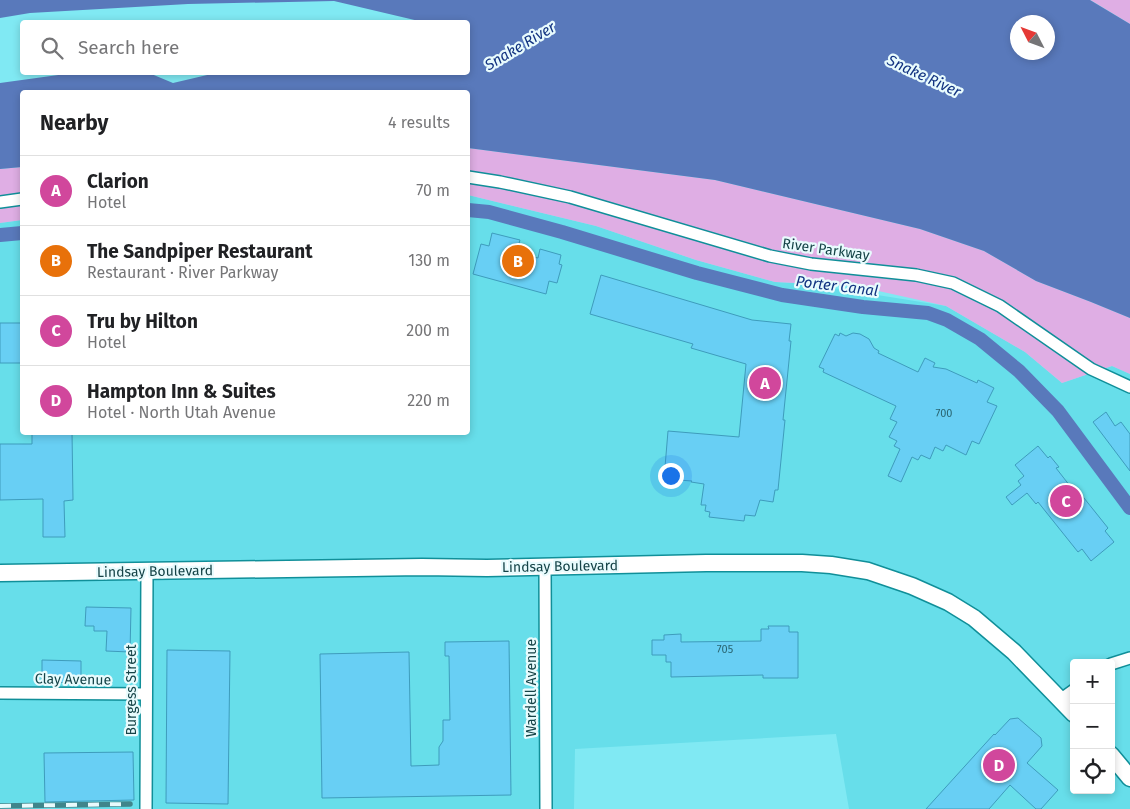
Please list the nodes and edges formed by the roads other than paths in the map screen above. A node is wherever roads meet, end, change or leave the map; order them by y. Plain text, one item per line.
1 (470, 177) edge
2 (20, 200) edge
3 (0, 202) edge
4 (1130, 387) edge
5 (545, 566) junction
6 (147, 571) junction
7 (0, 574) edge
8 (1130, 658) edge
9 (1115, 663) edge
10 (0, 693) edge
11 (1070, 693) edge
12 (146, 694) junction
13 (1060, 700) junction
14 (1070, 710) edge
15 (1115, 760) edge
16 (1130, 778) edge
17 (146, 809) edge
18 (546, 809) edge

1 - 4 street, River Parkway
2 - 3 street
5 - 6 street, Lindsay Boulevard
5 - 13 street, Lindsay Boulevard
5 - 18 street, Wardell Avenue
6 - 7 street, Lindsay Boulevard
6 - 12 street, Burgess Street
8 - 9 street
10 - 12 street, Clay Avenue
11 - 13 street
12 - 17 street, Burgess Street
13 - 14 street, Lindsay Boulevard
15 - 16 street

